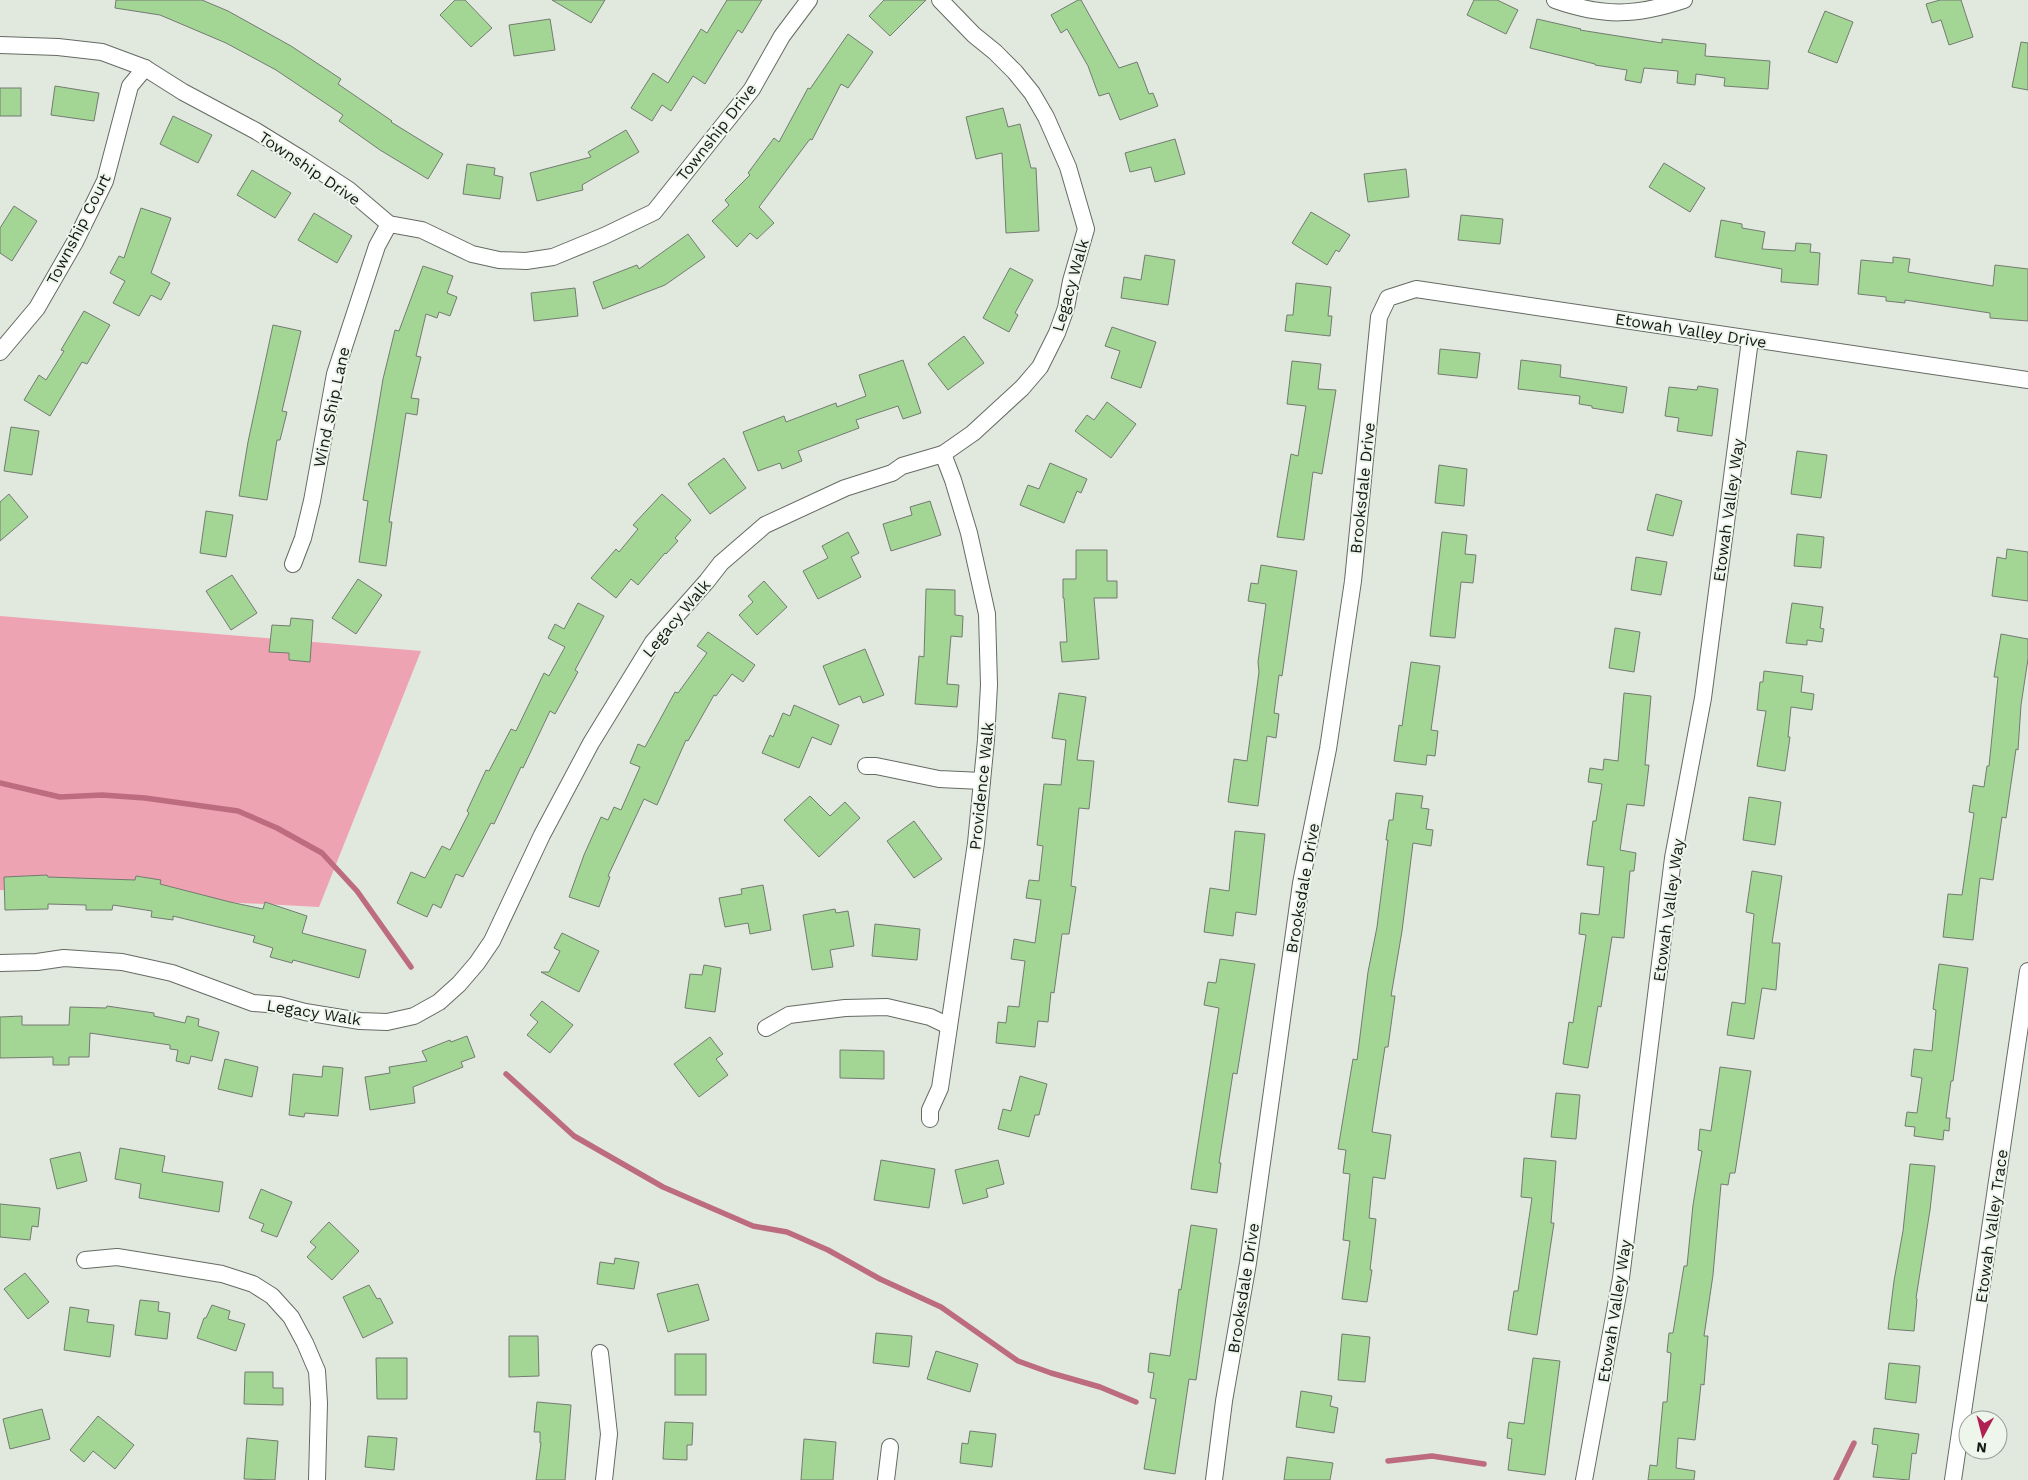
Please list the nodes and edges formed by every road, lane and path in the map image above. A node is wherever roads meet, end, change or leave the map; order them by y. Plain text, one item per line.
1 (809, 0) edge
2 (940, 0) edge
3 (1555, 0) edge
4 (1684, 0) edge
5 (0, 45) edge
6 (145, 68) junction
7 (389, 224) junction
8 (1378, 330) joint
9 (1750, 340) junction
10 (0, 352) edge
11 (2028, 380) edge
12 (943, 454) junction
13 (293, 564) dead end
14 (866, 766) dead end
15 (982, 781) junction
16 (0, 963) edge
17 (2028, 971) edge
18 (949, 1026) junction
19 (766, 1028) dead end
20 (930, 1119) dead end
21 (85, 1260) dead end
22 (600, 1353) dead end
23 (890, 1447) dead end
24 (317, 1480) edge
25 (604, 1480) edge
26 (886, 1480) edge
27 (1214, 1480) edge
28 (1584, 1480) edge
29 (1953, 1480) edge

1 - 7 street, Township Drive
2 - 12 street, Legacy Walk
3 - 4 street
5 - 6 street, Township Drive
6 - 7 street, Township Drive
6 - 10 street, Township Court
7 - 13 street, Wind Ship Lane
8 - 9 street, Etowah Valley Drive
8 - 27 street, Brooksdale Drive
9 - 11 street, Etowah Valley Drive
9 - 28 street, Etowah Valley Way
12 - 15 street, Providence Walk
12 - 16 street, Legacy Walk
14 - 15 street
15 - 18 street, Providence Walk
17 - 29 street, Etowah Valley Trace
18 - 19 street
18 - 20 street, Providence Walk
21 - 24 street
22 - 25 street
23 - 26 street

